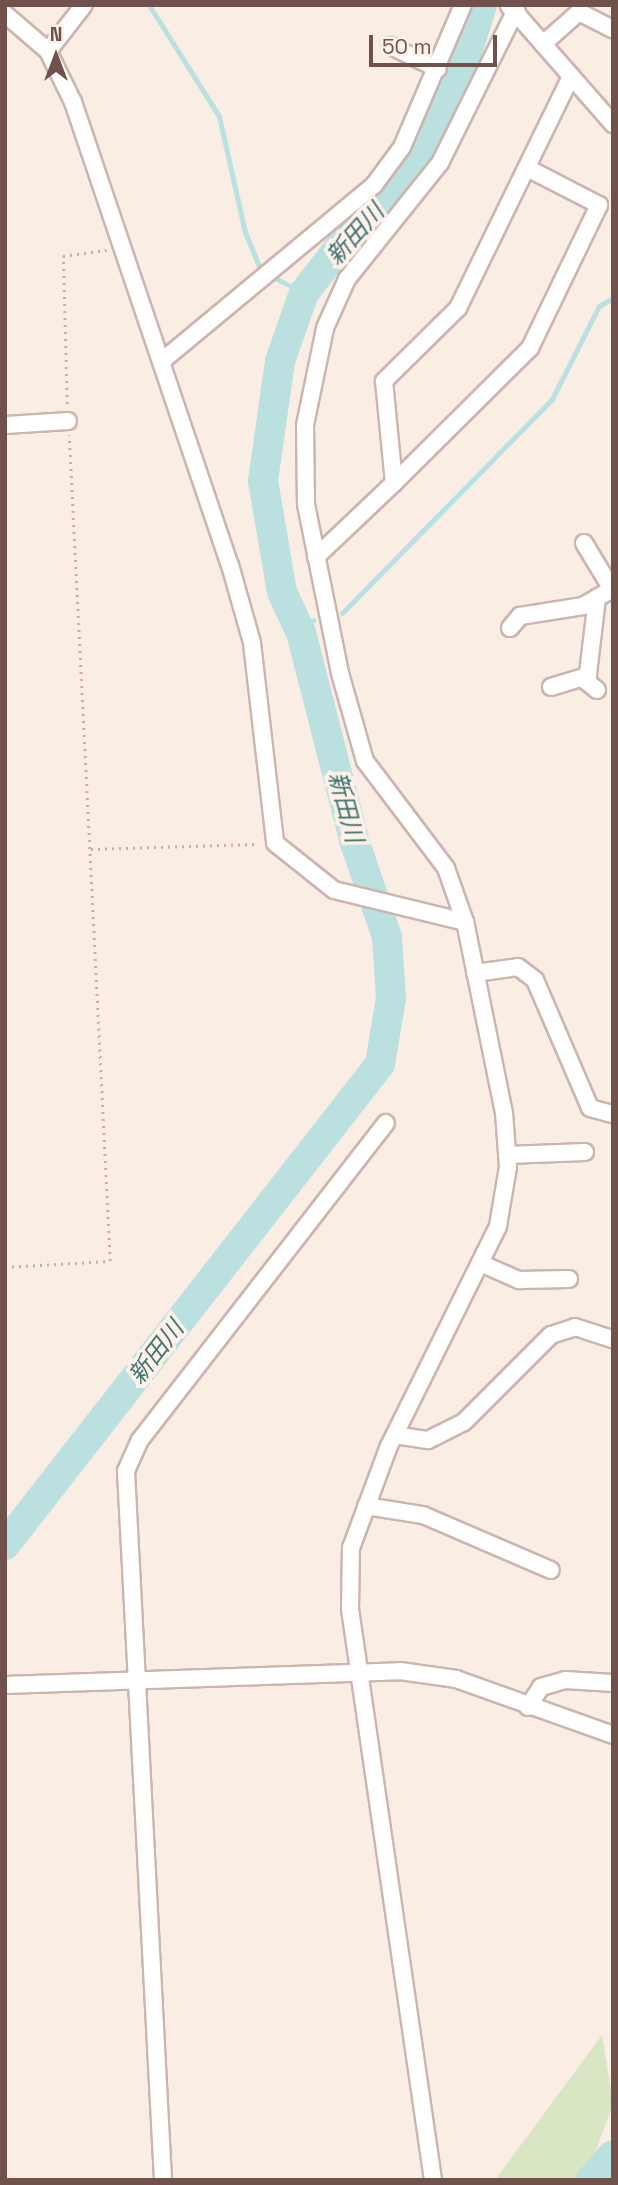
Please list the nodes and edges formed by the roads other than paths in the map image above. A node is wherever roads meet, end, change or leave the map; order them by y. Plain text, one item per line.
1 (84, 5) edge
2 (463, 5) edge
3 (513, 8) edge
4 (5, 14) edge
5 (613, 29) edge
6 (543, 44) junction
7 (391, 47) dead end
8 (48, 51) junction
9 (439, 69) junction
10 (571, 76) junction
11 (613, 124) edge
12 (527, 168) junction
13 (162, 361) junction
14 (68, 421) road end
15 (5, 425) edge
16 (394, 483) junction
17 (584, 543) dead end
18 (316, 556) junction
19 (606, 593) edge
20 (510, 620) dead end
21 (551, 687) dead end
22 (465, 922) junction
23 (475, 973) junction
24 (613, 1114) edge
25 (386, 1123) dead end
26 (585, 1152) dead end
27 (507, 1155) junction
28 (480, 1263) junction
29 (569, 1279) dead end
30 (609, 1333) edge
31 (395, 1435) junction
32 (366, 1506) junction
33 (551, 1570) dead end
34 (358, 1671) junction
35 (136, 1679) junction
36 (613, 1683) edge
37 (5, 1685) edge
38 (528, 1707) junction
39 (613, 1735) edge
40 (163, 2180) edge
41 (433, 2180) edge

1 - 8 street
2 - 9 street
3 - 6 street
3 - 18 street
4 - 8 street
5 - 6 street
6 - 10 street
7 - 9 street
8 - 13 street
9 - 13 street
10 - 11 street
10 - 12 street
12 - 16 street
12 - 16 street
13 - 22 street
14 - 15 street
16 - 18 street
17 - 19 street
18 - 22 street
19 - 20 street
19 - 21 street
22 - 23 street
23 - 24 street
23 - 27 street
25 - 35 street
26 - 27 street
27 - 28 street
28 - 29 street
28 - 31 street
30 - 31 street
31 - 32 street
32 - 33 street
32 - 34 street
34 - 35 street
34 - 38 street
34 - 41 street
35 - 37 street
35 - 40 street
36 - 38 street
38 - 39 street

